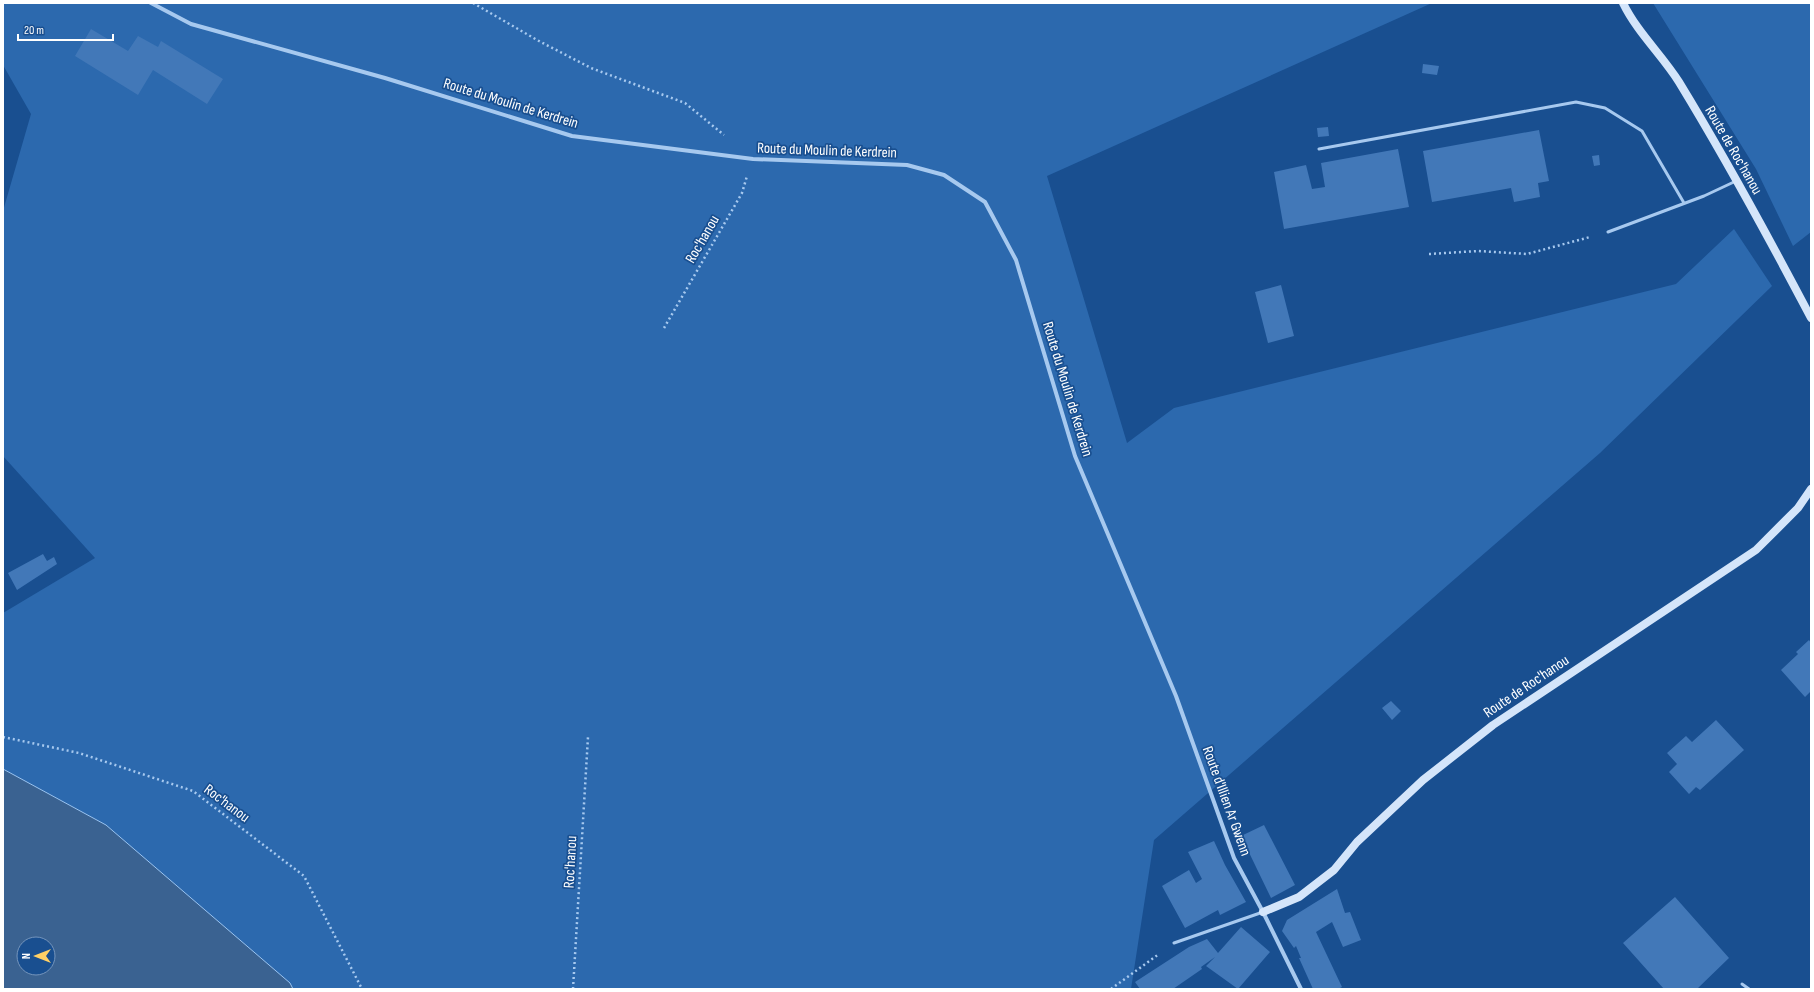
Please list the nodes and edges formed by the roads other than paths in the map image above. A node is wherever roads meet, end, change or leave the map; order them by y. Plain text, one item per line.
1 (151, 3) edge
2 (1623, 3) edge
3 (1319, 149) dead end
4 (1736, 181) junction
5 (1684, 203) junction
6 (1608, 232) road end
7 (1811, 318) edge
8 (1811, 489) edge
9 (1176, 696) joint
10 (1263, 912) junction
11 (1174, 943) road end
12 (1742, 984) dead end
13 (1301, 989) edge
14 (1749, 989) edge

1 - 9 street, Route du Moulin de Kerdrein
2 - 4 street, Route de Roc'hanou
3 - 5 lane
4 - 5 lane
4 - 7 street, Route de Roc'hanou
5 - 6 lane
8 - 10 street, Route de Roc'hanou
9 - 10 street, Route d'Illien Ar Gwenn
10 - 11 lane
10 - 13 street
12 - 14 lane

